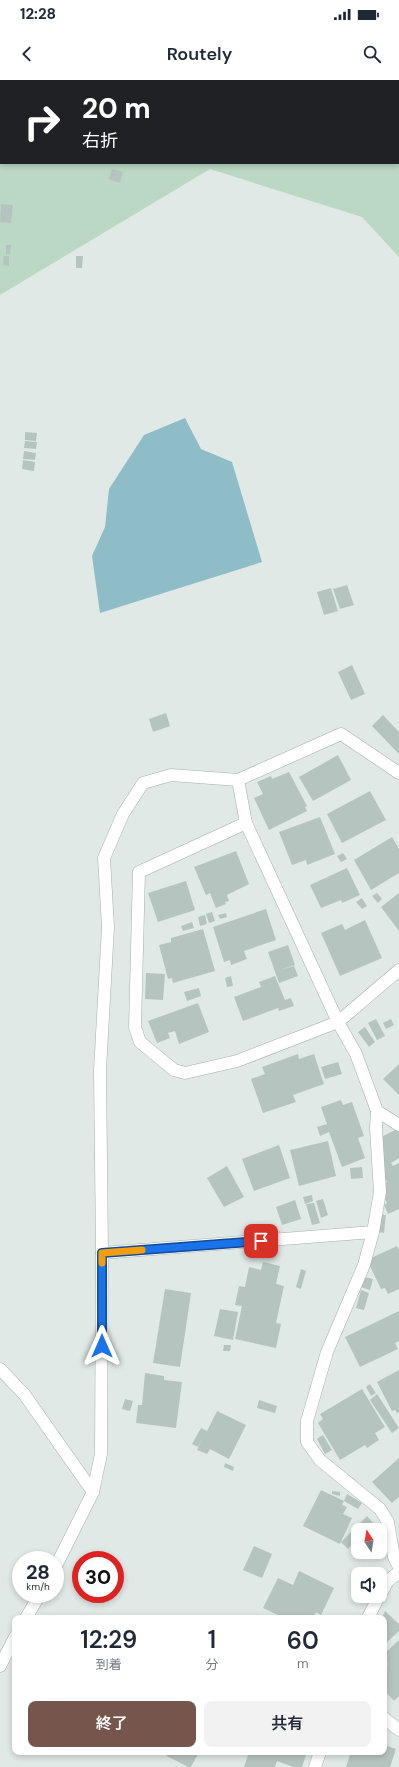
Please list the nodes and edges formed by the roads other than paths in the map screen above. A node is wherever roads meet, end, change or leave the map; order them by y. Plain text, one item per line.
1 (399, 773) edge
2 (238, 780) junction
3 (246, 823) junction
4 (399, 970) edge
5 (338, 1022) junction
6 (378, 1112) junction
7 (399, 1125) edge
8 (373, 1232) junction
9 (102, 1253) junction
10 (0, 1369) edge
11 (93, 1492) junction
12 (64, 1551) edge
13 (399, 1567) edge
14 (399, 1572) edge
15 (387, 1583) edge
16 (35, 1603) edge
17 (376, 1603) edge
18 (28, 1615) edge
19 (370, 1615) edge
20 (12, 1643) edge
21 (0, 1666) edge
22 (387, 1720) edge
23 (399, 1730) edge
24 (319, 1755) edge
25 (315, 1767) edge

1 - 2 street
2 - 3 street
2 - 9 street
3 - 5 street
3 - 5 street
4 - 5 street
5 - 6 street
6 - 7 street
6 - 8 street
8 - 9 street
8 - 13 street
9 - 11 street
10 - 11 street
11 - 12 street
14 - 15 street
16 - 18 street
17 - 19 street
20 - 21 street
22 - 23 street
24 - 25 street

